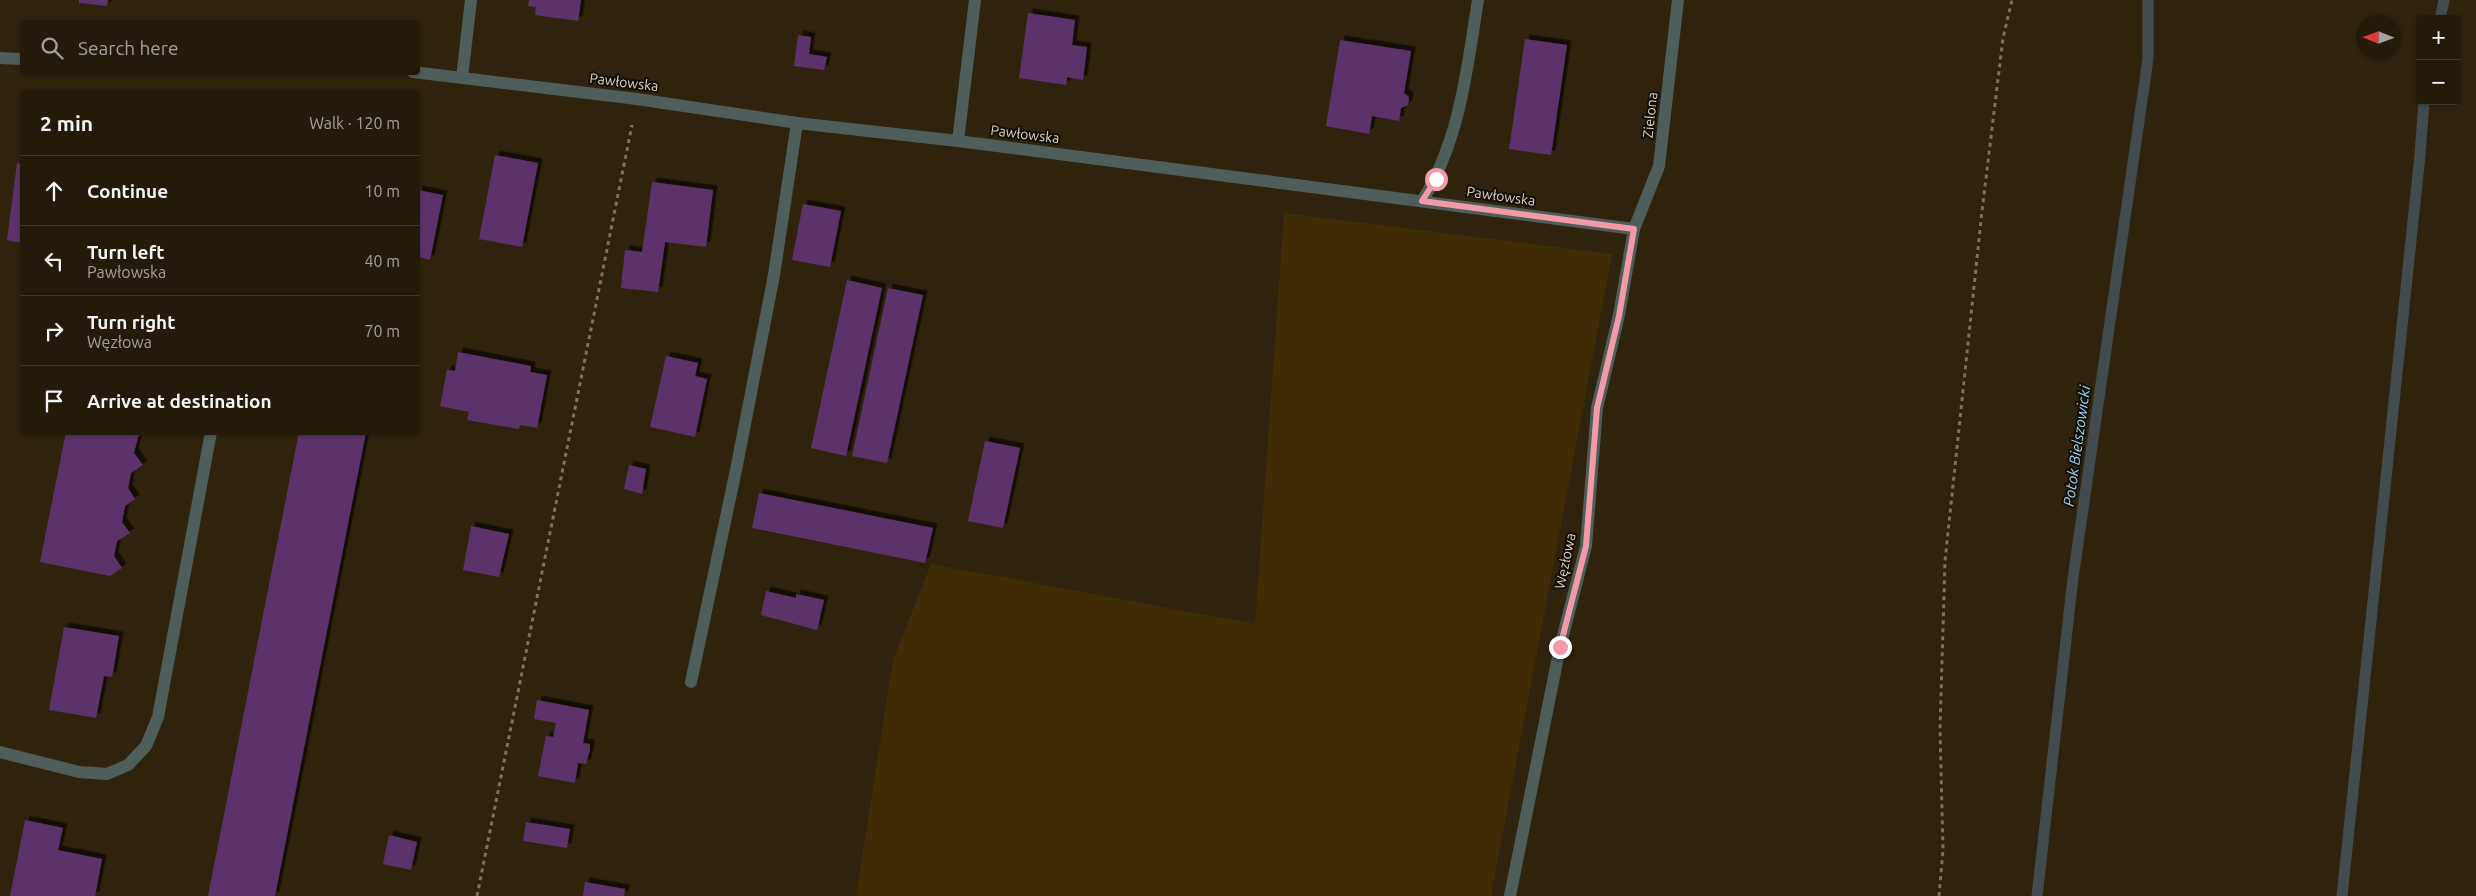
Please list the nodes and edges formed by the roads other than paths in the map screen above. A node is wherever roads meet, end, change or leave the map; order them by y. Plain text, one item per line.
1 (471, 0) edge
2 (975, 0) edge
3 (1478, 0) edge
4 (1678, 0) edge
5 (0, 58) edge
6 (20, 59) edge
7 (420, 73) edge
8 (462, 78) junction
9 (797, 123) junction
10 (958, 141) junction
11 (1422, 201) junction
12 (1634, 229) junction
13 (210, 435) edge
14 (692, 682) dead end
15 (0, 752) edge
16 (1510, 896) edge

1 - 8 street
2 - 10 street
3 - 11 street
4 - 12 street, Zielona
5 - 6 street
7 - 8 street, Pawłowska
8 - 9 street, Pawłowska
9 - 10 street, Pawłowska
9 - 14 street
10 - 11 street, Pawłowska
11 - 12 street, Pawłowska
12 - 16 street, Węzłowa
13 - 15 street

